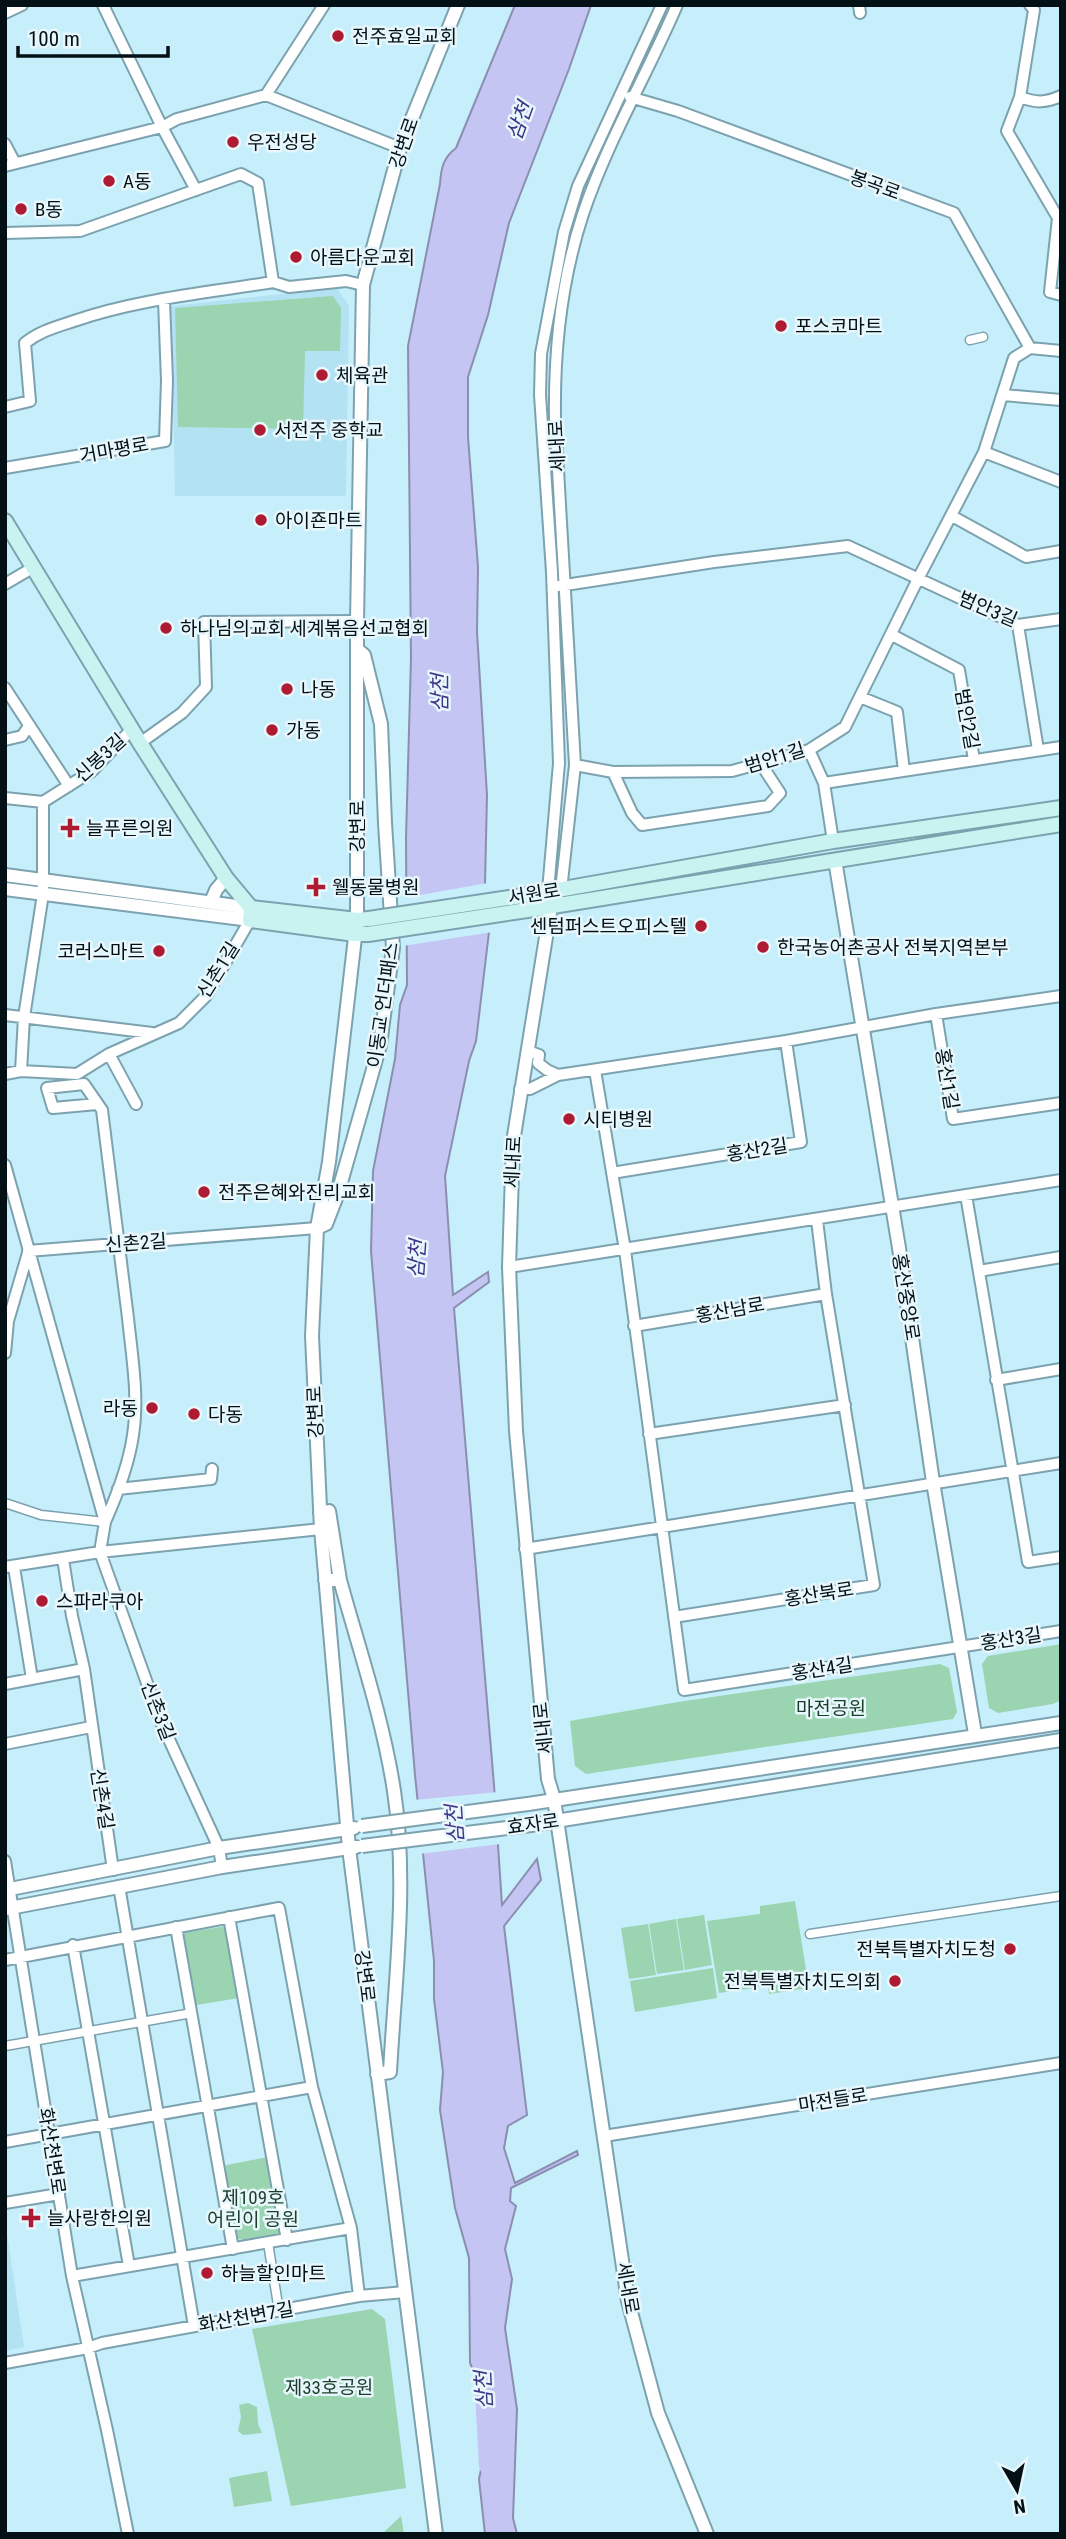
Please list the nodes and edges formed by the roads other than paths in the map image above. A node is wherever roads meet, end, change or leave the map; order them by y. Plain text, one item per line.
1 (22, 5) edge
2 (103, 5) edge
3 (324, 5) edge
4 (458, 5) edge
5 (662, 5) edge
6 (677, 5) edge
7 (1030, 5) edge
8 (5, 13) edge
9 (621, 94) junction
10 (266, 96) junction
11 (1061, 96) edge
12 (1020, 97) junction
13 (634, 98) junction
14 (162, 127) junction
15 (5, 144) edge
16 (400, 148) junction
17 (10, 165) edge
18 (196, 190) junction
19 (1059, 217) edge
20 (5, 233) edge
21 (272, 282) junction
22 (363, 285) junction
23 (1061, 295) edge
24 (164, 300) junction
25 (983, 337) dead end
26 (970, 341) dead end
27 (1030, 348) junction
28 (1061, 351) edge
29 (1003, 396) junction
30 (1061, 400) edge
31 (5, 407) edge
32 (984, 452) junction
33 (5, 468) edge
34 (1061, 481) edge
35 (952, 516) junction
36 (5, 521) edge
37 (1061, 551) edge
38 (34, 568) junction
39 (919, 577) junction
40 (5, 584) edge
41 (565, 585) junction
42 (552, 586) junction
43 (1061, 619) edge
44 (357, 621) junction
45 (1018, 625) junction
46 (892, 635) junction
47 (357, 649) junction
48 (5, 688) edge
49 (860, 697) junction
50 (29, 726) junction
51 (132, 729) junction
52 (5, 740) edge
53 (140, 743) junction
54 (1061, 747) edge
55 (809, 750) junction
56 (1038, 750) junction
57 (974, 760) junction
58 (761, 764) junction
59 (575, 765) junction
60 (905, 771) junction
61 (613, 772) junction
62 (824, 783) junction
63 (69, 786) junction
64 (5, 798) edge
65 (43, 802) junction
66 (1061, 808) edge
67 (1061, 824) edge
68 (833, 841) junction
69 (835, 860) junction
70 (5, 874) edge
71 (226, 878) junction
72 (43, 879) junction
73 (5, 889) edge
74 (43, 894) junction
75 (544, 896) junction
76 (211, 902) junction
77 (551, 906) junction
78 (250, 914) junction
79 (362, 927) junction
80 (1061, 996) edge
81 (936, 1014) junction
82 (5, 1015) edge
83 (24, 1017) junction
84 (861, 1028) junction
85 (155, 1034) junction
86 (786, 1041) junction
87 (528, 1051) junction
88 (109, 1054) junction
89 (595, 1070) junction
90 (21, 1071) junction
91 (38, 1073) junction
92 (5, 1074) edge
93 (558, 1075) junction
94 (47, 1088) junction
95 (520, 1089) junction
96 (1061, 1103) edge
97 (97, 1104) junction
98 (136, 1104) dead end
99 (5, 1165) edge
100 (612, 1173) junction
101 (1061, 1180) edge
102 (966, 1195) junction
103 (891, 1208) junction
104 (817, 1220) junction
105 (317, 1228) junction
106 (120, 1245) junction
107 (625, 1250) junction
108 (28, 1251) junction
109 (1061, 1257) edge
110 (509, 1268) junction
111 (979, 1271) junction
112 (826, 1294) junction
113 (7, 1321) edge
114 (634, 1326) junction
115 (5, 1353) edge
116 (1061, 1369) edge
117 (996, 1380) junction
118 (845, 1405) junction
119 (649, 1434) junction
120 (1061, 1463) edge
121 (212, 1469) dead end
122 (1011, 1470) junction
123 (933, 1482) junction
124 (118, 1489) junction
125 (859, 1495) junction
126 (5, 1503) edge
127 (320, 1513) junction
128 (105, 1522) junction
129 (662, 1527) junction
130 (321, 1529) junction
131 (525, 1549) junction
132 (100, 1552) junction
133 (1061, 1557) edge
134 (63, 1559) junction
135 (9, 1567) edge
136 (325, 1580) junction
137 (340, 1580) junction
138 (674, 1616) junction
139 (1061, 1631) edge
140 (961, 1647) junction
141 (84, 1669) junction
142 (32, 1679) junction
143 (5, 1684) edge
144 (1061, 1723) edge
145 (91, 1727) junction
146 (975, 1734) junction
147 (1061, 1740) edge
148 (5, 1744) edge
149 (554, 1799) junction
150 (557, 1821) junction
151 (347, 1829) junction
152 (356, 1847) junction
153 (219, 1848) junction
154 (5, 1861) edge
155 (222, 1867) junction
156 (113, 1870) junction
157 (119, 1886) junction
158 (8, 1890) edge
159 (1061, 1896) edge
160 (10, 1909) edge
161 (229, 1917) junction
162 (176, 1927) junction
163 (810, 1934) dead end
164 (127, 1936) junction
165 (73, 1945) junction
166 (21, 1957) junction
167 (5, 1960) edge
168 (192, 2013) junction
169 (141, 2022) junction
170 (88, 2032) junction
171 (35, 2041) junction
172 (5, 2046) edge
173 (1061, 2063) edge
174 (377, 2074) junction
175 (312, 2087) junction
176 (261, 2096) junction
177 (209, 2105) junction
178 (158, 2114) junction
179 (104, 2124) junction
180 (50, 2133) junction
181 (604, 2136) junction
182 (5, 2142) edge
183 (58, 2194) junction
184 (5, 2203) edge
185 (351, 2228) junction
186 (287, 2240) junction
187 (268, 2243) junction
188 (233, 2249) junction
189 (182, 2257) junction
190 (129, 2266) junction
191 (72, 2276) junction
192 (405, 2292) junction
193 (359, 2296) junction
194 (279, 2311) junction
195 (194, 2326) junction
196 (88, 2348) junction
197 (5, 2363) edge
198 (128, 2534) edge
199 (436, 2534) edge
200 (707, 2534) edge

1 - 8 street
2 - 14 street
3 - 10 street
4 - 16 street, 강변로
5 - 9 street, 세내로
6 - 13 street, 세내로
7 - 12 street
9 - 13 street, 봉곡로
9 - 42 street, 세내로
10 - 14 street
10 - 16 street
11 - 12 street
12 - 19 street
13 - 27 street, 봉곡로
13 - 41 street, 세내로
14 - 17 street
14 - 18 street
15 - 17 street
16 - 22 street, 강변로
18 - 20 street
18 - 21 street
19 - 23 street
21 - 22 street
21 - 24 street
22 - 44 street, 강변로
24 - 31 street
24 - 33 street, 거마평로
25 - 26 street
27 - 28 street
27 - 29 street, 범안1길
29 - 30 street
29 - 32 street, 범안1길
32 - 34 street
32 - 35 street, 범안1길
35 - 37 street
35 - 39 street, 범안1길
36 - 38 main road
38 - 40 street
38 - 51 main road
39 - 41 street
39 - 45 street, 범안3길
39 - 46 street, 범안1길
41 - 42 street
41 - 59 street, 세내로
42 - 75 street, 세내로
43 - 45 street, 범안3길
44 - 47 street, 강변로
44 - 53 street
45 - 56 street
46 - 49 street, 범안1길
46 - 57 street, 범안2길
47 - 79 street, 강변로
47 - 105 street, 이동교 언더패스
48 - 50 street, 신봉3길
49 - 55 street, 범안1길
49 - 60 street
50 - 52 street
50 - 63 street, 신봉3길
51 - 53 main road
51 - 63 street, 신봉3길
53 - 71 main road
54 - 56 street, 범안2길
55 - 58 street, 범안1길
55 - 62 street
56 - 57 street, 범안2길
57 - 60 street, 범안2길
58 - 61 street, 범안1길
58 - 61 street
59 - 61 street, 범안1길
59 - 75 street, 세내로
60 - 62 street, 범안2길
62 - 68 street
63 - 65 street, 신봉3길
64 - 65 street
65 - 72 street
66 - 68 main road, 서원로
67 - 69 main road, 서원로
68 - 75 main road, 서원로
69 - 77 main road, 서원로
69 - 84 street, 홍산중앙로
70 - 72 street, 서원로
71 - 76 street
71 - 78 main road
72 - 74 street
72 - 76 street, 서원로
73 - 74 street, 서원로
74 - 78 street, 서원로
74 - 83 street
75 - 77 main road, 서원로
75 - 79 main road, 서원로, bridge
76 - 78 street, 서원로
77 - 87 street, 세내로
78 - 79 main road, 서원로
78 - 85 street, 신촌1길
79 - 105 street, 강변로
80 - 81 street
81 - 84 street
81 - 96 street, 홍산1길
82 - 83 street
83 - 85 street
83 - 90 street
84 - 86 street
84 - 103 street, 홍산중앙로
85 - 88 street, 신촌1길
86 - 89 street
86 - 100 street, 홍산2길
87 - 93 street
87 - 95 street, 세내로
88 - 91 street, 신촌1길
88 - 98 street
89 - 93 street
89 - 100 street
90 - 91 street, 신촌1길
90 - 92 street, 신촌1길
91 - 94 street
93 - 95 street
94 - 97 street
94 - 97 street
95 - 110 street, 세내로
97 - 106 street, 신촌3길
99 - 108 street, 신촌3길
100 - 107 street
101 - 102 street
102 - 103 street
102 - 111 street
103 - 104 street
103 - 123 street, 홍산중앙로
104 - 107 street
104 - 112 street
105 - 106 street, 신촌2길
105 - 127 street, 강변로
106 - 108 street, 신촌2길
106 - 124 street, 신촌3길
107 - 110 street
107 - 114 street
108 - 113 street
108 - 128 street, 신촌3길
109 - 111 street
110 - 131 street, 세내로
111 - 117 street
112 - 114 street, 홍산남로
112 - 118 street, 홍산북로
113 - 115 street
114 - 119 street
116 - 117 street
117 - 122 street
118 - 119 street
118 - 125 street, 홍산북로
119 - 129 street
120 - 122 street
121 - 124 street
122 - 123 street
122 - 133 street
123 - 125 street
123 - 140 street, 홍산중앙로
124 - 128 street, 신촌3길
125 - 129 street
125 - 138 street, 홍산북로
126 - 128 street
127 - 130 street, 강변로
127 - 137 street
128 - 132 street, 신촌3길
129 - 131 street
129 - 138 street
130 - 132 street
130 - 136 street, 강변로
131 - 149 street, 세내로
132 - 134 street
132 - 153 street, 신촌3길
134 - 135 street
134 - 141 street, 신촌4길
135 - 142 street
136 - 137 street
136 - 151 street, 강변로
137 - 174 street
138 - 140 street, 홍산4길
139 - 140 street, 홍산3길
140 - 146 street, 홍산중앙로
141 - 142 street
141 - 145 street, 신촌4길
142 - 143 street
144 - 146 street, 효자로
145 - 148 street
145 - 156 street, 신촌4길
146 - 149 street, 효자로
147 - 150 street, 효자로
149 - 150 street, 세내로
149 - 151 street, 효자로, bridge
150 - 152 street, 효자로, bridge
150 - 181 street, 세내로
151 - 152 street, 강변로
151 - 153 street, 효자로
152 - 155 street, 효자로
152 - 174 street, 강변로
153 - 155 street, 신촌3길
153 - 156 street, 효자로
154 - 158 street
155 - 157 street, 효자로
156 - 158 street, 효자로
157 - 160 street, 효자로
157 - 164 street
158 - 160 street, 화산천변로
159 - 163 street
160 - 166 street, 화산천변로
161 - 162 street
161 - 175 street
161 - 176 street
162 - 164 street
162 - 168 street
164 - 165 street
164 - 169 street
165 - 166 street
165 - 170 street
166 - 167 street
166 - 171 street, 화산천변로
168 - 169 street
168 - 177 street
169 - 170 street
169 - 178 street
170 - 171 street
170 - 179 street
171 - 172 street
171 - 180 street, 화산천변로
173 - 181 street, 마전들로
174 - 192 street, 강변로
175 - 176 street
175 - 185 street
176 - 177 street
176 - 186 street
177 - 178 street
177 - 188 street
178 - 179 street
178 - 189 street
179 - 180 street
179 - 190 street
180 - 182 street
180 - 183 street, 화산천변로
181 - 200 street, 세내로
183 - 184 street
183 - 191 street, 화산천변로
185 - 186 street
185 - 193 street
186 - 187 street
187 - 188 street
187 - 194 street
188 - 189 street
189 - 190 street
189 - 195 street
190 - 191 street
191 - 196 street, 화산천변로
192 - 193 street, 화산천변7길
192 - 199 street, 강변로
193 - 194 street, 화산천변7길
194 - 195 street, 화산천변7길
195 - 196 street, 화산천변7길
196 - 197 street, 화산천변7길
196 - 198 street, 화산천변로

